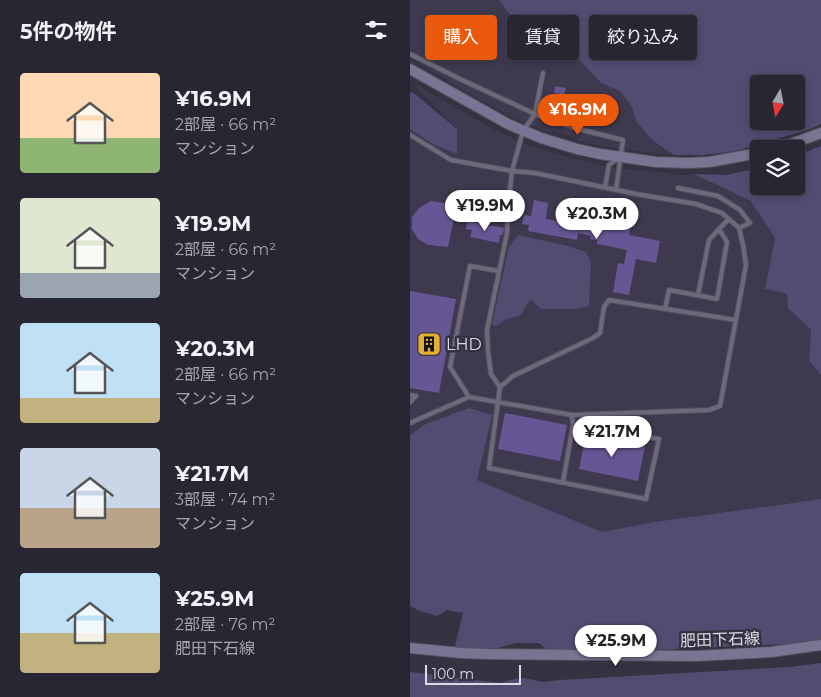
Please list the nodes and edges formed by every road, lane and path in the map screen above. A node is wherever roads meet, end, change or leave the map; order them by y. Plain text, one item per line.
1 (410, 54) edge
2 (410, 69) edge
3 (543, 73) dead end
4 (535, 114) junction
5 (524, 131) junction
6 (821, 133) edge
7 (410, 134) edge
8 (802, 140) edge
9 (750, 155) edge
10 (621, 157) junction
11 (512, 171) junction
12 (605, 187) junction
13 (678, 188) dead end
14 (616, 190) junction
15 (701, 193) junction
16 (696, 204) junction
17 (729, 219) junction
18 (739, 228) junction
19 (719, 229) junction
20 (499, 272) junction
21 (698, 295) junction
22 (665, 309) junction
23 (736, 320) junction
24 (500, 387) junction
25 (410, 395) edge
26 (469, 397) junction
27 (410, 402) edge
28 (498, 402) junction
29 (572, 415) junction
30 (410, 423) edge
31 (573, 426) junction
32 (563, 482) junction
33 (821, 645) edge
34 (410, 648) edge

1 - 4 lane
2 - 5 street
3 - 4 lane
4 - 5 lane
4 - 10 lane
5 - 10 street
5 - 11 lane
6 - 8 street
7 - 11 lane
9 - 10 street
10 - 12 lane
10 - 14 lane
11 - 12 lane
11 - 20 lane
12 - 14 lane
13 - 15 lane
14 - 16 lane
15 - 16 lane
15 - 18 lane
16 - 17 lane
17 - 18 lane
17 - 19 lane
18 - 23 lane
19 - 21 lane
19 - 21 lane
20 - 24 lane
20 - 26 lane
21 - 22 lane
22 - 23 lane
22 - 24 lane
23 - 29 lane
24 - 28 lane
25 - 27 lane
26 - 28 lane
26 - 30 lane
28 - 29 lane
28 - 32 lane
29 - 31 lane
31 - 32 lane
31 - 32 lane
33 - 34 street, 肥田下石線

